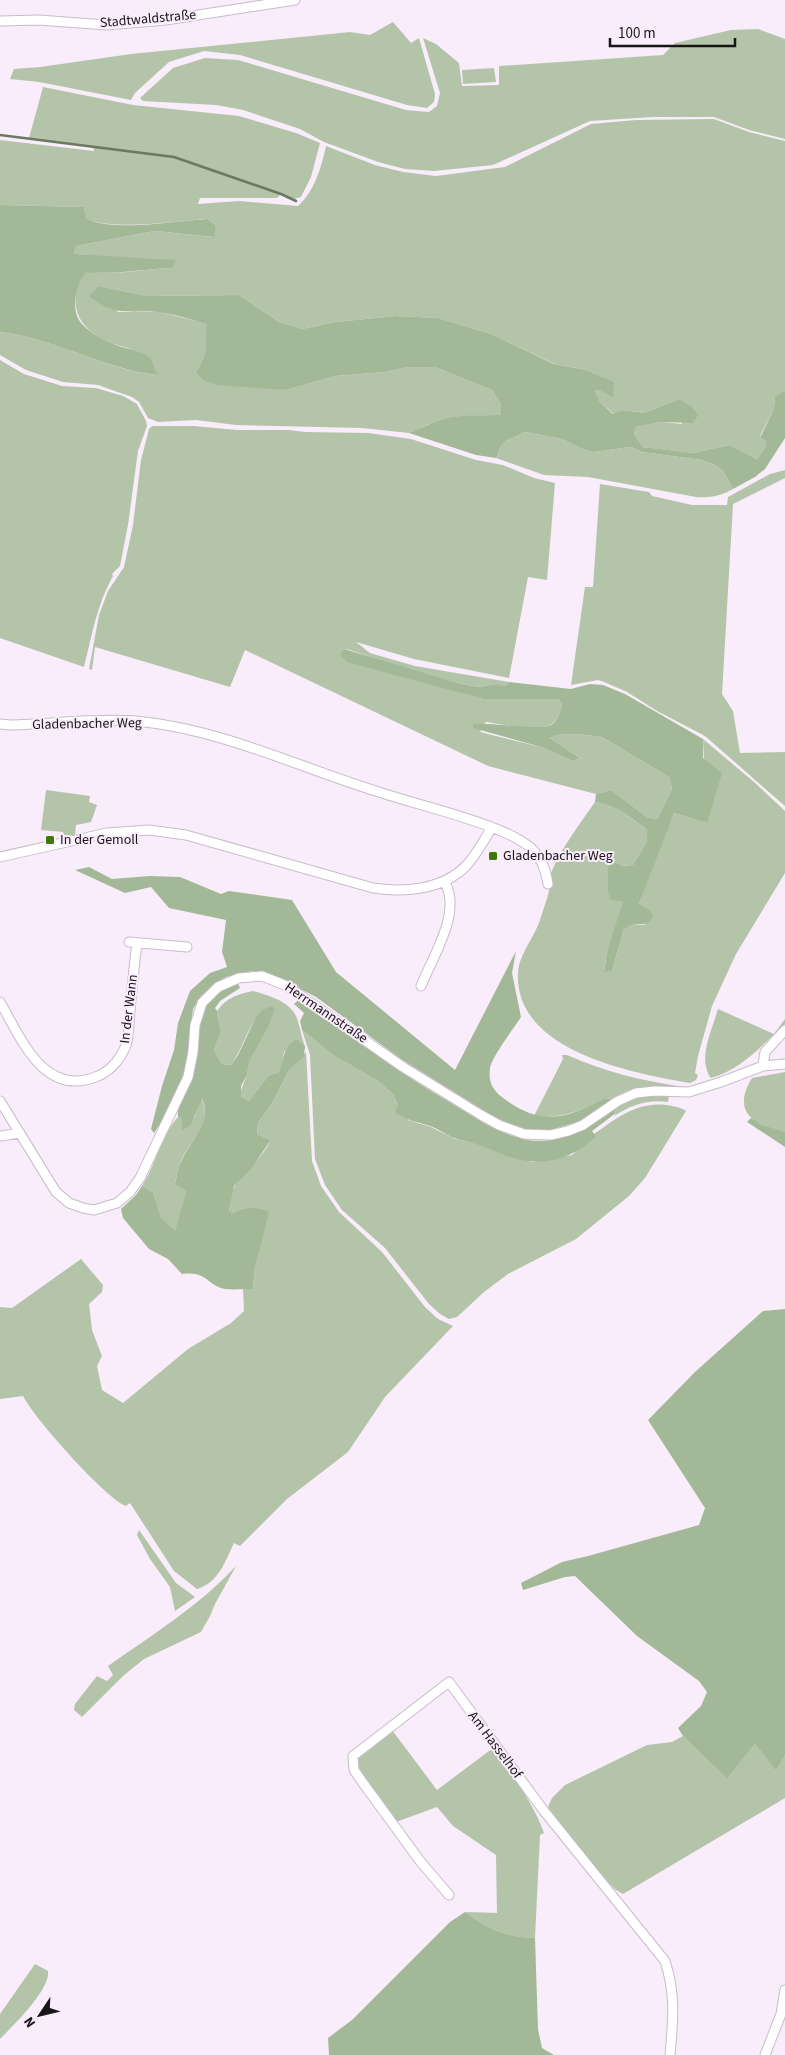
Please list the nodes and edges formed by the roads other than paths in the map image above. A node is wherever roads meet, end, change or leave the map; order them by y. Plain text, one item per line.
1 (295, 0) edge
2 (0, 21) edge
3 (0, 724) edge
4 (492, 827) junction
5 (0, 857) edge
6 (444, 881) junction
7 (548, 884) dead end
8 (187, 947) dead end
9 (420, 986) dead end
10 (0, 1002) edge
11 (785, 1030) edge
12 (785, 1064) edge
13 (763, 1066) junction
14 (0, 1101) edge
15 (20, 1133) junction
16 (0, 1136) edge
17 (449, 1895) dead end
18 (785, 1990) edge
19 (670, 2055) edge
20 (765, 2055) edge

1 - 2 street, Stadtwaldstraße
3 - 4 street, Gladenbacher Weg
4 - 6 street
4 - 7 street, Gladenbacher Weg
5 - 6 street
6 - 9 street
8 - 10 street, In der Wann
11 - 13 street
12 - 13 street, Herrmannstraße
13 - 15 street, Herrmannstraße
14 - 15 street, Herrmannstraße
15 - 16 street
17 - 19 street, Am Hasselhof
18 - 20 street

